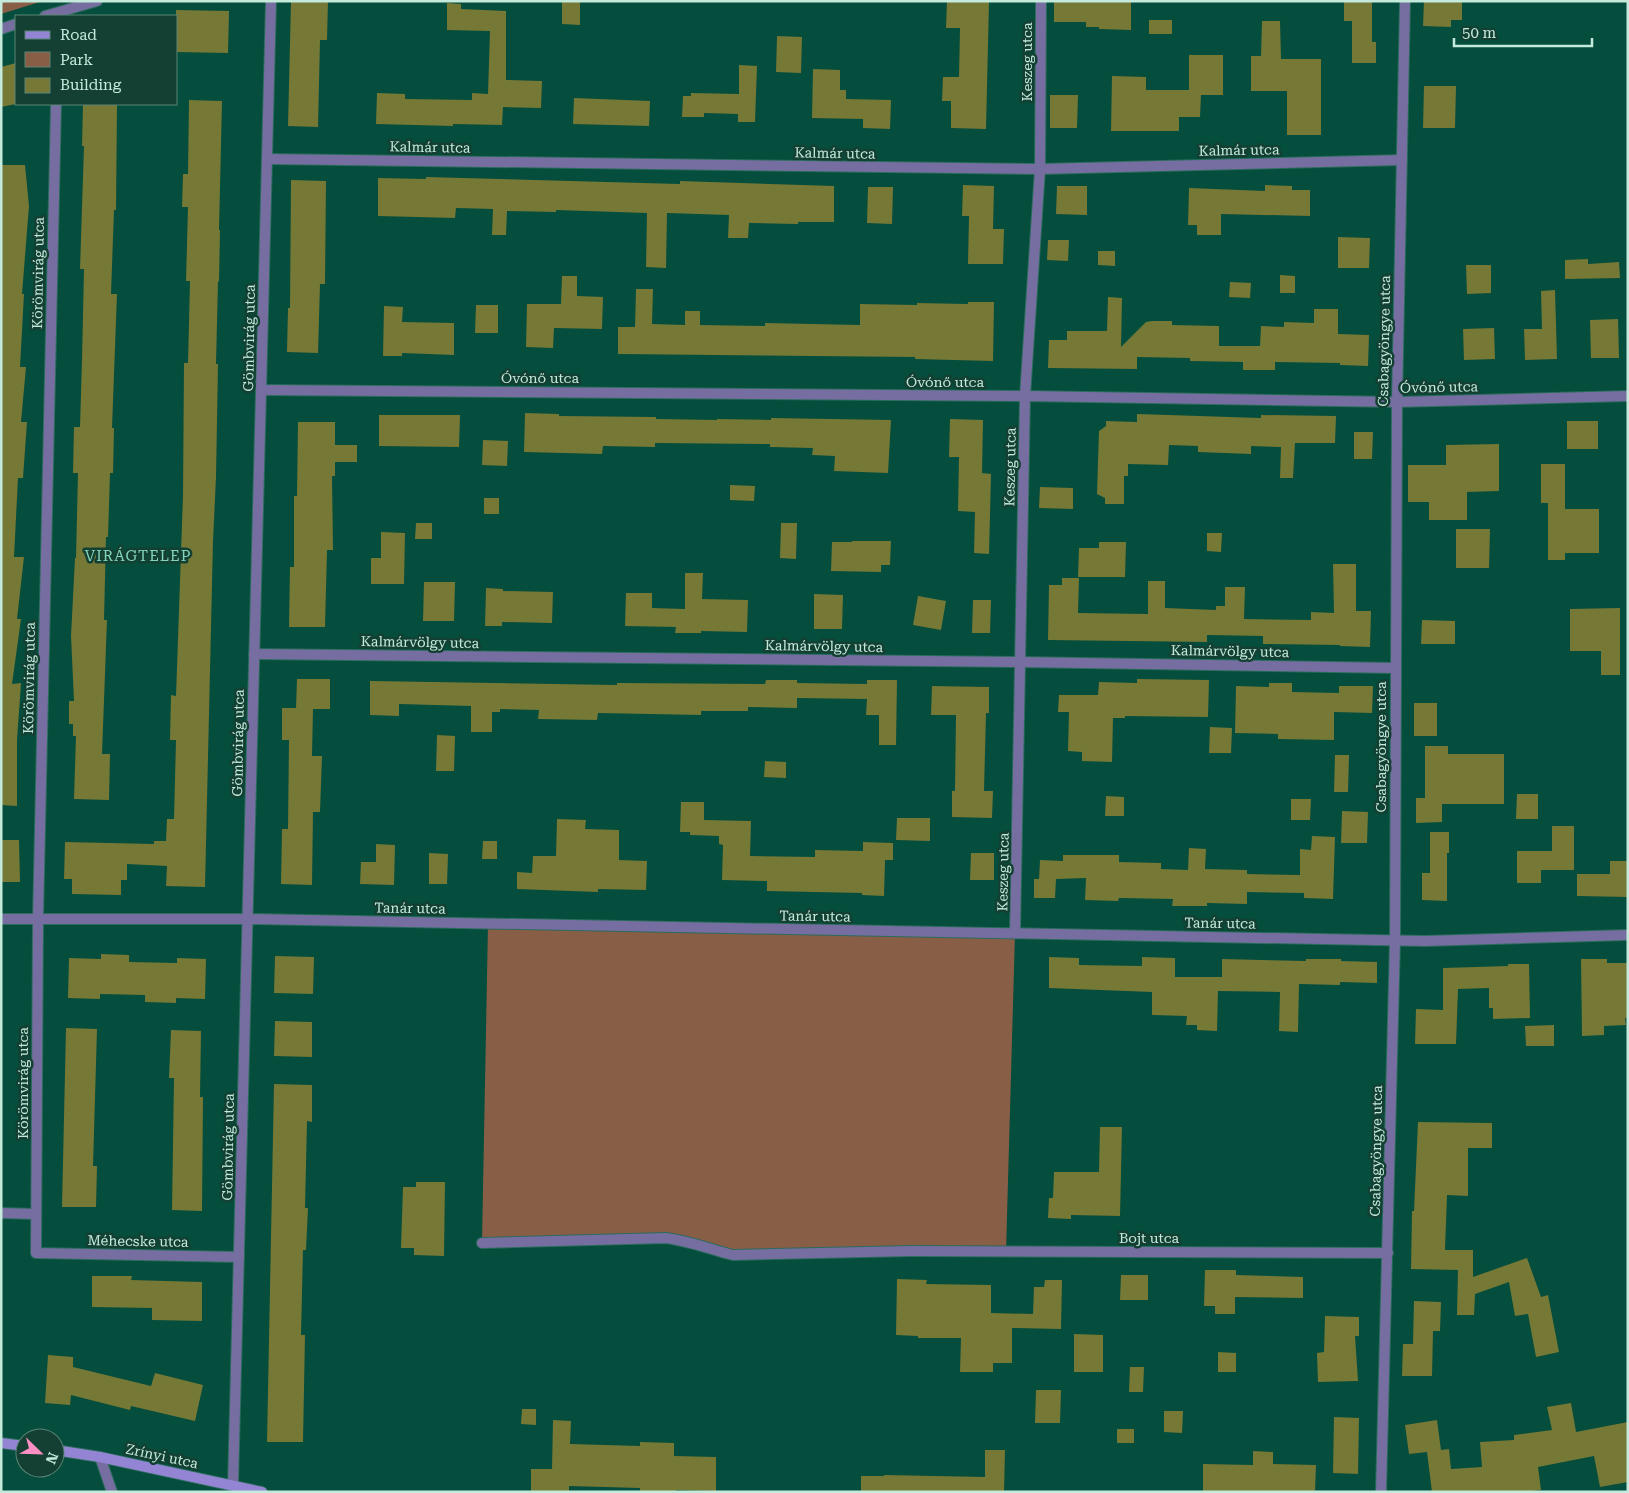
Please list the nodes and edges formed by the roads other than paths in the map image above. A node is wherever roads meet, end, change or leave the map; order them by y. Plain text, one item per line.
1 (97, 1) edge
2 (271, 1) edge
3 (1041, 1) edge
4 (1405, 1) edge
5 (58, 14) edge
6 (15, 24) edge
7 (1, 29) edge
8 (56, 105) edge
9 (267, 159) junction
10 (1402, 160) junction
11 (1040, 169) junction
12 (262, 390) junction
13 (1025, 396) junction
14 (1628, 396) edge
15 (1397, 402) junction
16 (254, 654) junction
17 (1020, 662) junction
18 (1395, 668) junction
19 (1, 919) edge
20 (248, 919) junction
21 (38, 920) junction
22 (1016, 933) junction
23 (1628, 935) edge
24 (1395, 940) junction
25 (1, 1213) edge
26 (35, 1214) junction
27 (482, 1243) dead end
28 (36, 1253) joint
29 (1388, 1253) junction
30 (239, 1257) junction
31 (1, 1443) edge
32 (15, 1445) edge
33 (65, 1452) edge
34 (100, 1457) junction
35 (233, 1485) junction
36 (112, 1492) edge
37 (262, 1492) edge
38 (1381, 1492) edge

1 - 5 street
2 - 9 street, Gömbvirág utca
3 - 11 street, Keszeg utca
4 - 10 street, Csabagyöngye utca
6 - 7 street
8 - 21 street, Körömvirág utca
9 - 11 street, Kalmár utca
9 - 12 street, Gömbvirág utca
10 - 11 street, Kalmár utca
10 - 15 street, Csabagyöngye utca
11 - 13 street, Keszeg utca
12 - 13 street, Óvónő utca
12 - 16 street, Gömbvirág utca
13 - 15 street, Óvónő utca
13 - 17 street, Keszeg utca
14 - 15 street, Óvónő utca
15 - 18 street, Csabagyöngye utca
16 - 17 street, Kalmárvölgy utca
16 - 20 street, Gömbvirág utca
17 - 18 street, Kalmárvölgy utca
17 - 22 street, Keszeg utca
18 - 24 street, Csabagyöngye utca
19 - 21 street, Tanár utca
20 - 21 street, Tanár utca
20 - 22 street, Tanár utca
20 - 30 street, Gömbvirág utca
21 - 26 street, Körömvirág utca
22 - 24 street, Tanár utca
23 - 24 street, Tanár utca
24 - 29 street, Csabagyöngye utca
25 - 26 street
26 - 28 street, Körömvirág utca
27 - 29 street, Bojt utca
28 - 30 street, Méhecske utca
29 - 38 street, Csabagyöngye utca
30 - 35 street, Gömbvirág utca
31 - 32 main road
33 - 34 main road, Zrínyi utca
34 - 35 main road, Zrínyi utca
34 - 36 street
35 - 37 main road, Zrínyi utca

